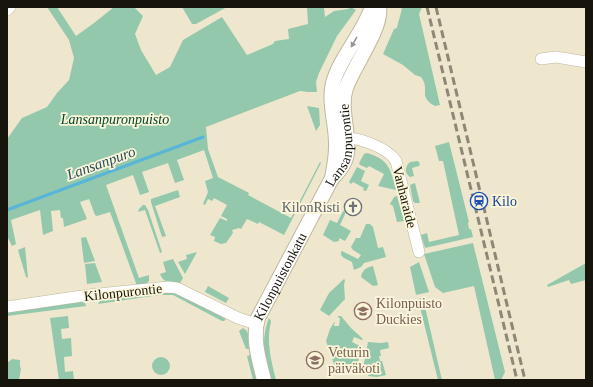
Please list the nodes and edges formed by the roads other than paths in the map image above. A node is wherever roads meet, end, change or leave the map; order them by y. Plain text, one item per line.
1 (10, 7) edge
2 (372, 7) edge
3 (378, 7) edge
4 (7, 10) edge
5 (541, 59) dead end
6 (586, 62) edge
7 (342, 138) junction
8 (331, 180) joint
9 (419, 252) dead end
10 (7, 307) edge
11 (256, 324) junction
12 (264, 380) edge

1 - 4 street
2 -> 7 street, Lansanpurontie
3 - 7 street, Lansanpurontie
5 - 6 street
7 - 8 street, Lansanpurontie
7 - 9 street, Vanharaide
8 - 11 street, Kilonpuistonkatu
10 - 11 street, Kilonpurontie
11 - 12 street, Kilonpuistonkatu

